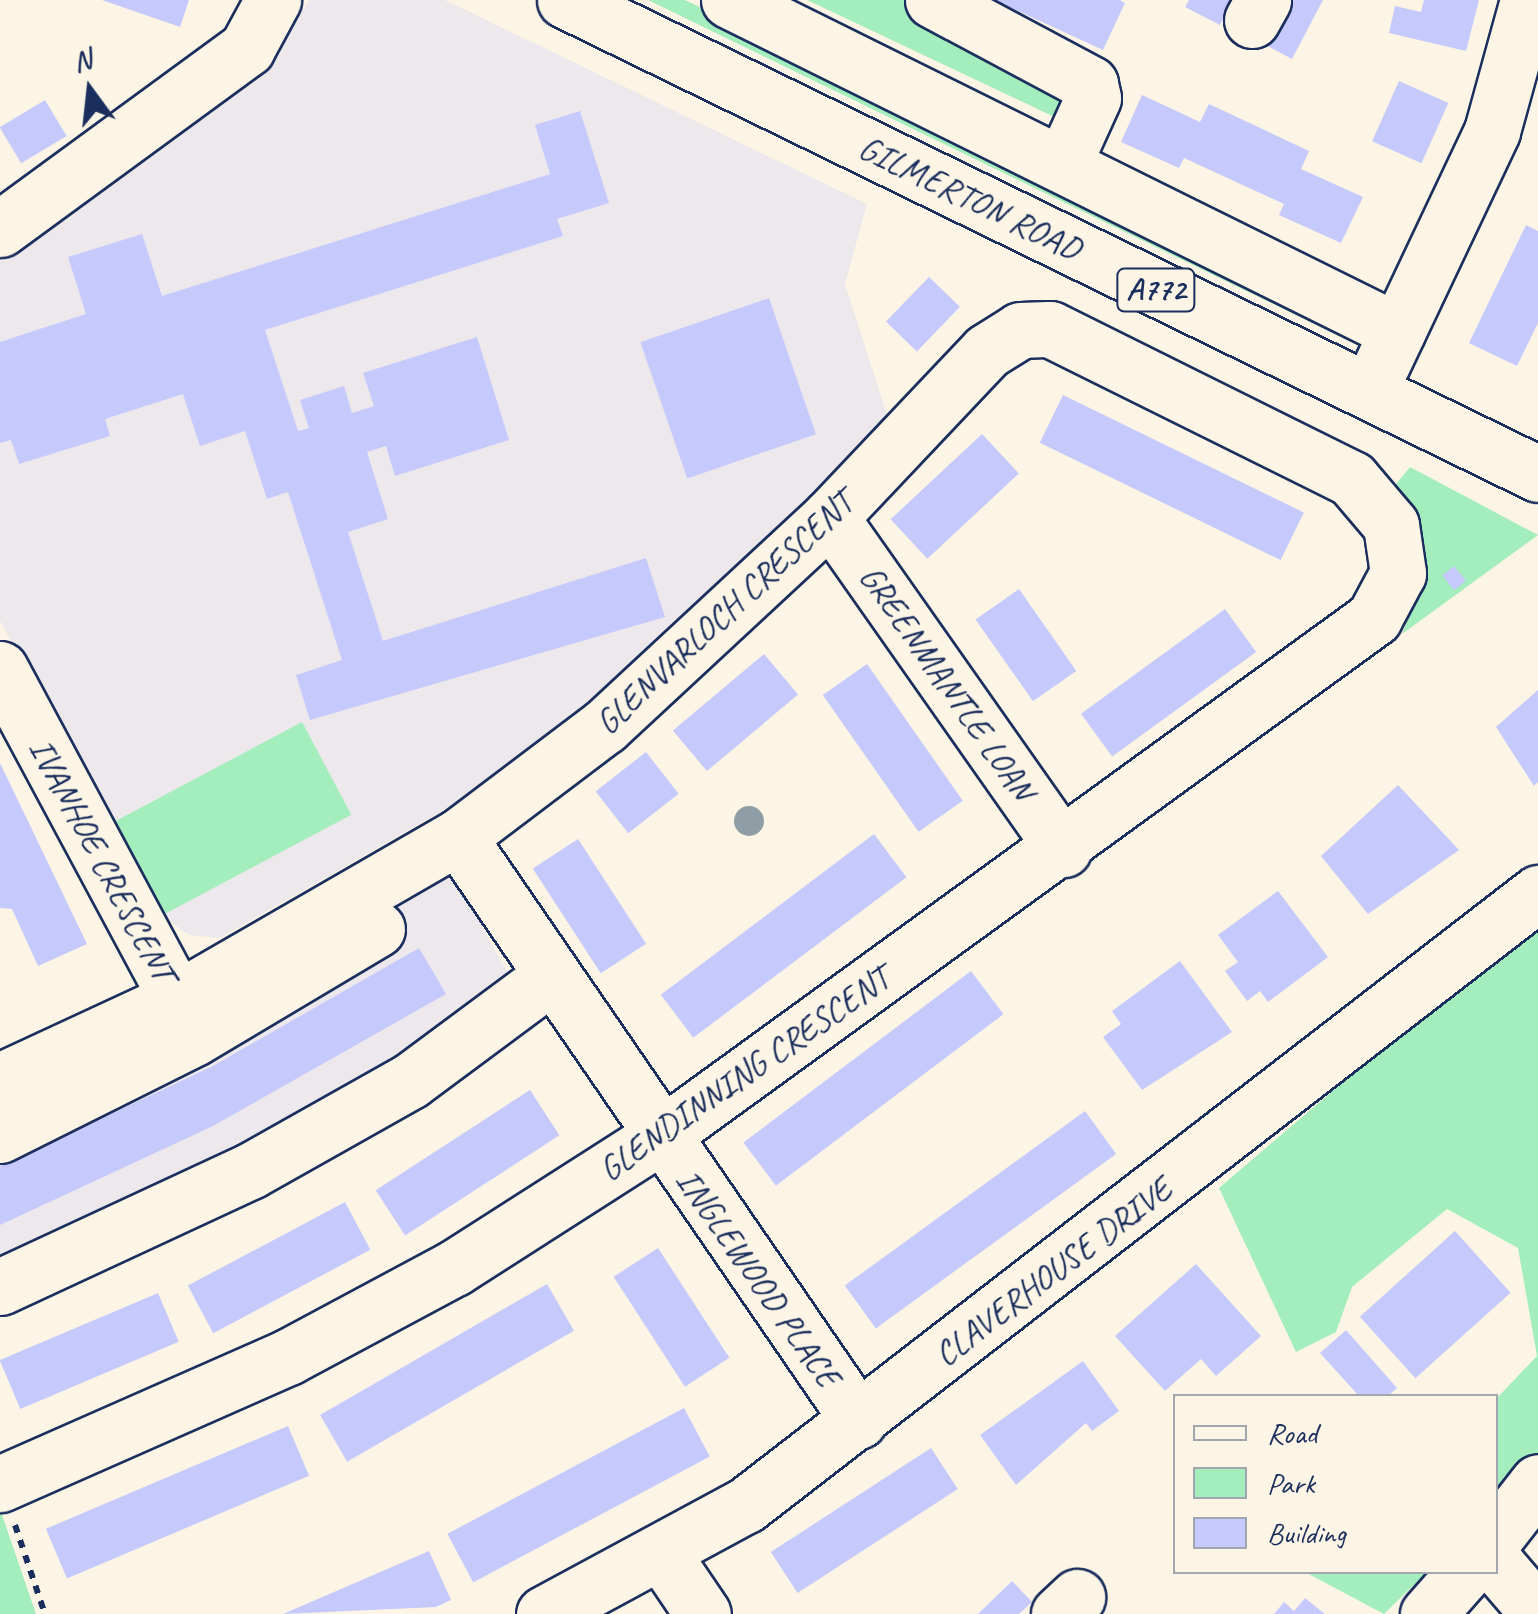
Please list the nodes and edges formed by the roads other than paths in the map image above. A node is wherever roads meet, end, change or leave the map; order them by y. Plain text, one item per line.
1 (273, 0) edge
2 (565, 0) edge
3 (729, 0) edge
4 (932, 0) edge
5 (1528, 0) edge
6 (1063, 164) junction
7 (0, 229) edge
8 (1397, 331) junction
9 (1368, 394) junction
10 (1538, 474) edge
11 (830, 517) junction
12 (1398, 552) joint
13 (0, 669) edge
14 (1063, 849) junction
15 (468, 852) junction
16 (1538, 892) edge
17 (550, 977) junction
18 (176, 999) junction
19 (0, 1081) edge
20 (0, 1134) edge
21 (658, 1137) junction
22 (0, 1287) edge
23 (859, 1421) junction
24 (1538, 1482) edge
25 (0, 1484) edge
26 (1498, 1533) edge
27 (663, 1555) junction
28 (1498, 1566) edge
29 (1464, 1574) edge
30 (1538, 1613) edge
31 (544, 1614) edge
32 (703, 1614) edge
33 (1428, 1614) edge

1 - 7 street
2 - 9 street, GILMERTON ROAD / A772
3 - 6 street, GILMERTON ROAD
4 - 6 street
5 - 8 street
6 - 8 street, GILMERTON ROAD
8 - 9 street
9 - 10 street, GILMERTON ROAD / A772
11 - 12 street, GLENVARLOCH CRESCENT
11 - 14 street, GREENMANTLE LOAN
11 - 15 street, GLENVARLOCH CRESCENT
12 - 14 street, GLENDINNING CRESCENT
13 - 18 street, IVANHOE CRESCENT
14 - 21 street, GLENDINNING CRESCENT
15 - 17 street, INGLEWOOD PLACE
15 - 18 street, GLENVARLOCH CRESCENT
15 - 20 street
16 - 23 street, CLAVERHOUSE DRIVE
17 - 21 street, INGLEWOOD PLACE
17 - 22 street
18 - 19 street, GLENVARLOCH CRESCENT
21 - 23 street, INGLEWOOD PLACE
21 - 25 street, GLENDINNING CRESCENT
23 - 27 street, CLAVERHOUSE DRIVE
24 - 26 street
27 - 31 street, CLAVERHOUSE DRIVE
27 - 32 street
28 - 30 street
29 - 33 street

